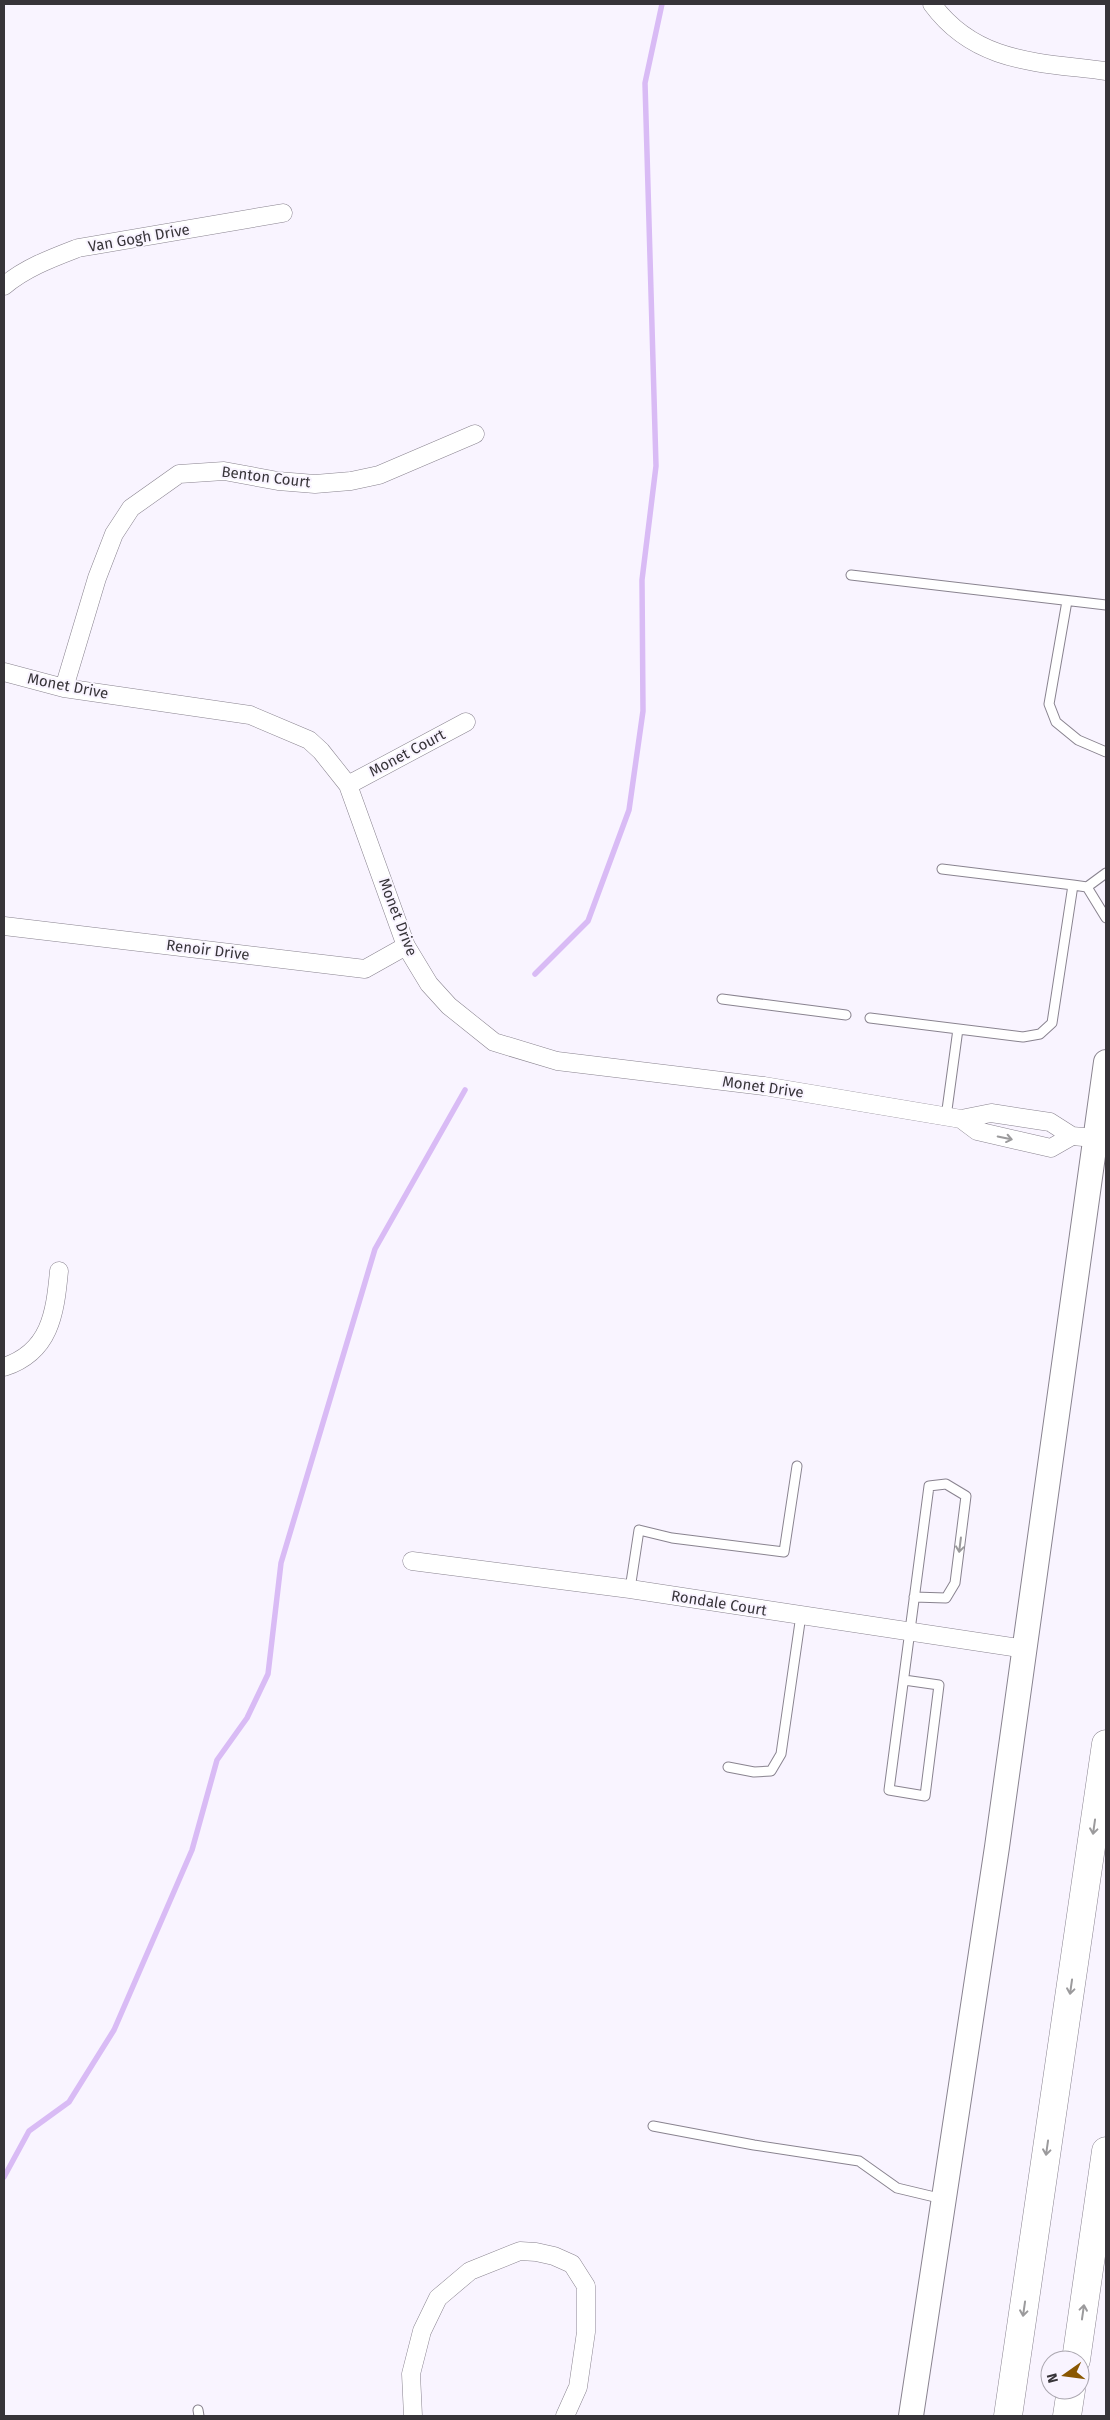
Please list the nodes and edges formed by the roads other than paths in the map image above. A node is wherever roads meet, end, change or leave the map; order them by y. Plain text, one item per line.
1 (932, 4) edge
2 (1106, 71) edge
3 (283, 213) dead end
4 (4, 286) edge
5 (475, 434) dead end
6 (851, 575) dead end
7 (1067, 601) junction
8 (1106, 606) edge
9 (4, 672) edge
10 (64, 688) junction
11 (466, 722) dead end
12 (1106, 752) edge
13 (348, 784) junction
14 (942, 869) dead end
15 (1106, 873) edge
16 (1073, 885) junction
17 (1087, 886) junction
18 (1106, 918) edge
19 (4, 926) edge
20 (406, 946) junction
21 (722, 999) dead end
22 (846, 1015) dead end
23 (870, 1018) dead end
24 (958, 1029) junction
25 (1106, 1062) edge
26 (953, 1118) junction
27 (1072, 1136) junction
28 (1095, 1138) junction
29 (59, 1271) dead end
30 (4, 1367) edge
31 (797, 1466) dead end
32 (412, 1561) dead end
33 (630, 1589) junction
34 (914, 1597) junction
35 (801, 1615) junction
36 (910, 1632) junction
37 (1025, 1649) junction
38 (904, 1680) junction
39 (1106, 1744) edge
40 (728, 1767) dead end
41 (653, 2126) dead end
42 (1106, 2151) edge
43 (943, 2199) junction
44 (1077, 2350) edge
45 (1070, 2400) edge
46 (413, 2416) edge
47 (565, 2416) edge
48 (911, 2416) edge
49 (1008, 2416) edge
50 (1068, 2416) edge

1 - 2 street
3 - 4 street, Van Gogh Drive
5 - 10 street, Benton Court
6 - 7 lane
7 - 8 lane
7 - 12 lane
9 - 10 street, Monet Drive
10 - 13 street, Monet Drive
11 - 13 street, Monet Court
13 - 20 street, Monet Drive
14 - 16 lane
15 - 17 lane
16 - 17 lane
16 - 24 lane
17 - 18 lane
19 - 20 street, Renoir Drive
20 - 26 street, Monet Drive
21 - 22 lane
23 - 24 lane
24 - 26 lane
25 - 28 main road
26 - 27 street, Monet Drive
26 -> 27 street, Monet Drive
27 - 28 street, Monet Drive
28 - 37 main road
29 - 30 street
31 - 33 lane
32 - 33 street, Rondale Court
33 - 35 street, Rondale Court
34 -> 34 lane
34 - 36 lane
35 - 36 street, Rondale Court
35 - 40 lane
36 - 37 street, Rondale Court
36 - 38 lane
37 - 43 main road
38 - 38 lane
39 -> 49 highway
41 - 43 lane
44 -> 42 highway
43 - 48 main road
45 - 50 highway
46 - 47 street

